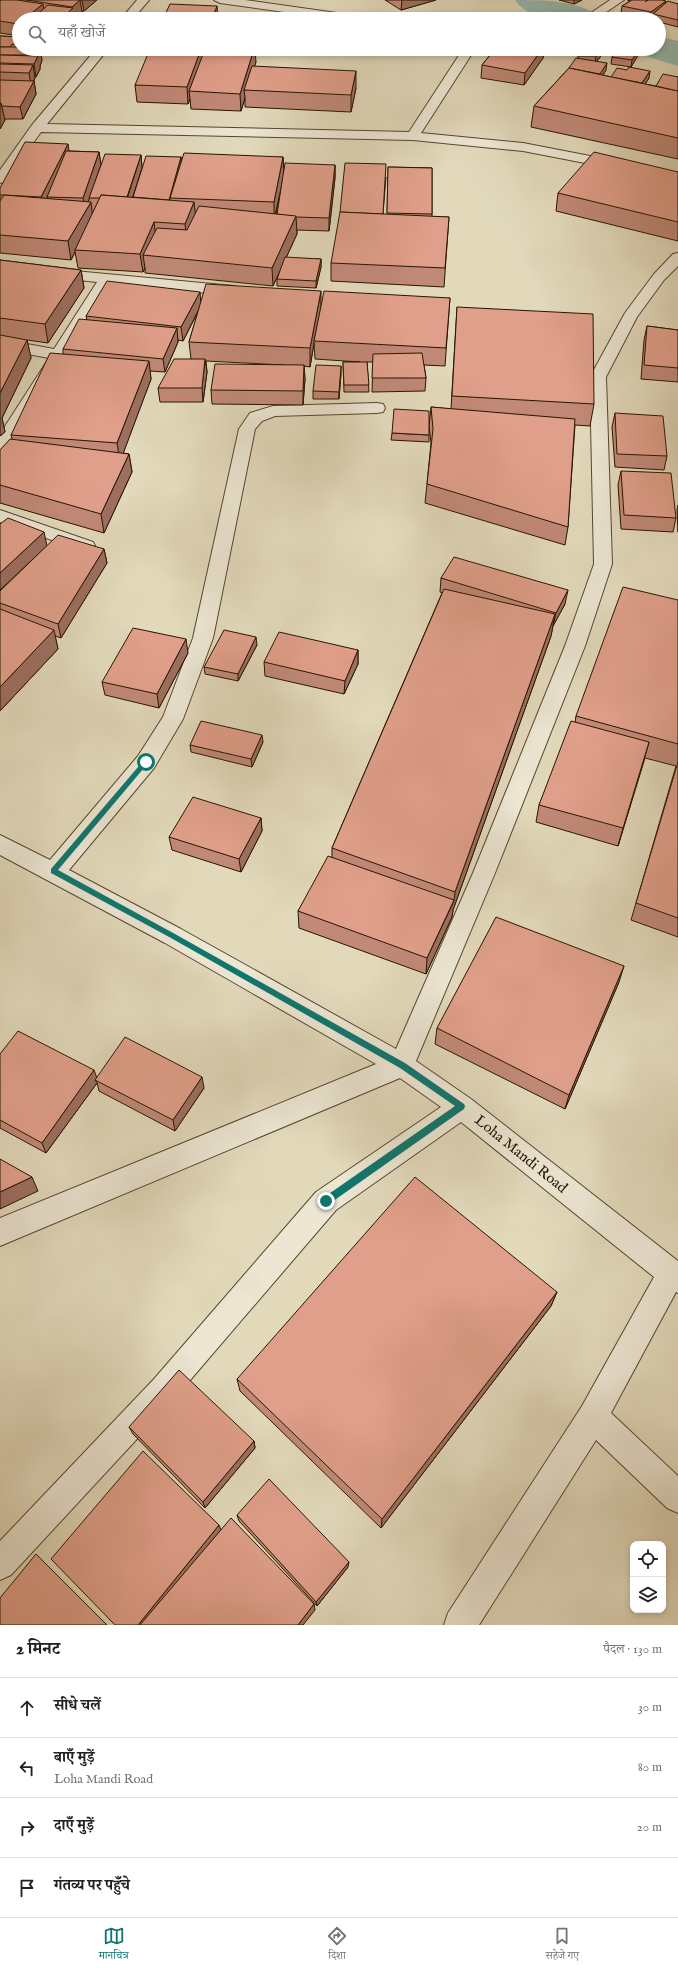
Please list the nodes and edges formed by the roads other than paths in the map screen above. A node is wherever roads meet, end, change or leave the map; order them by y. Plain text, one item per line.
1 (143, 0) edge
2 (220, 0) edge
3 (618, 0) edge
4 (345, 6) dead end
5 (133, 12) edge
6 (311, 12) edge
7 (350, 12) edge
8 (599, 12) edge
9 (96, 56) edge
10 (464, 56) edge
11 (37, 128) junction
12 (413, 136) junction
13 (631, 168) edge
14 (0, 178) edge
15 (678, 257) edge
16 (0, 268) edge
17 (106, 279) junction
18 (246, 293) edge
19 (0, 344) edge
20 (59, 355) junction
21 (377, 408) dead end
22 (0, 448) edge
23 (0, 516) edge
24 (98, 550) edge
25 (0, 844) edge
26 (54, 871) junction
27 (402, 1066) junction
28 (462, 1106) junction
29 (0, 1232) edge
30 (674, 1276) edge
31 (593, 1417) junction
32 (678, 1497) edge
33 (0, 1564) edge
34 (460, 1625) edge

1 - 5 street
2 - 6 street
3 - 8 street
4 - 7 street
9 - 11 street
10 - 12 street
11 - 12 street
11 - 14 street
12 - 13 street
15 - 27 street
16 - 17 street
17 - 18 street
17 - 20 street
19 - 20 street
20 - 22 street
21 - 26 street
23 - 24 street
25 - 26 street, Loha Mandi Road
26 - 27 street, Loha Mandi Road
27 - 28 street, Loha Mandi Road
27 - 29 street
28 - 30 street, Loha Mandi Road
28 - 33 street
30 - 31 street
31 - 32 street
31 - 34 street

